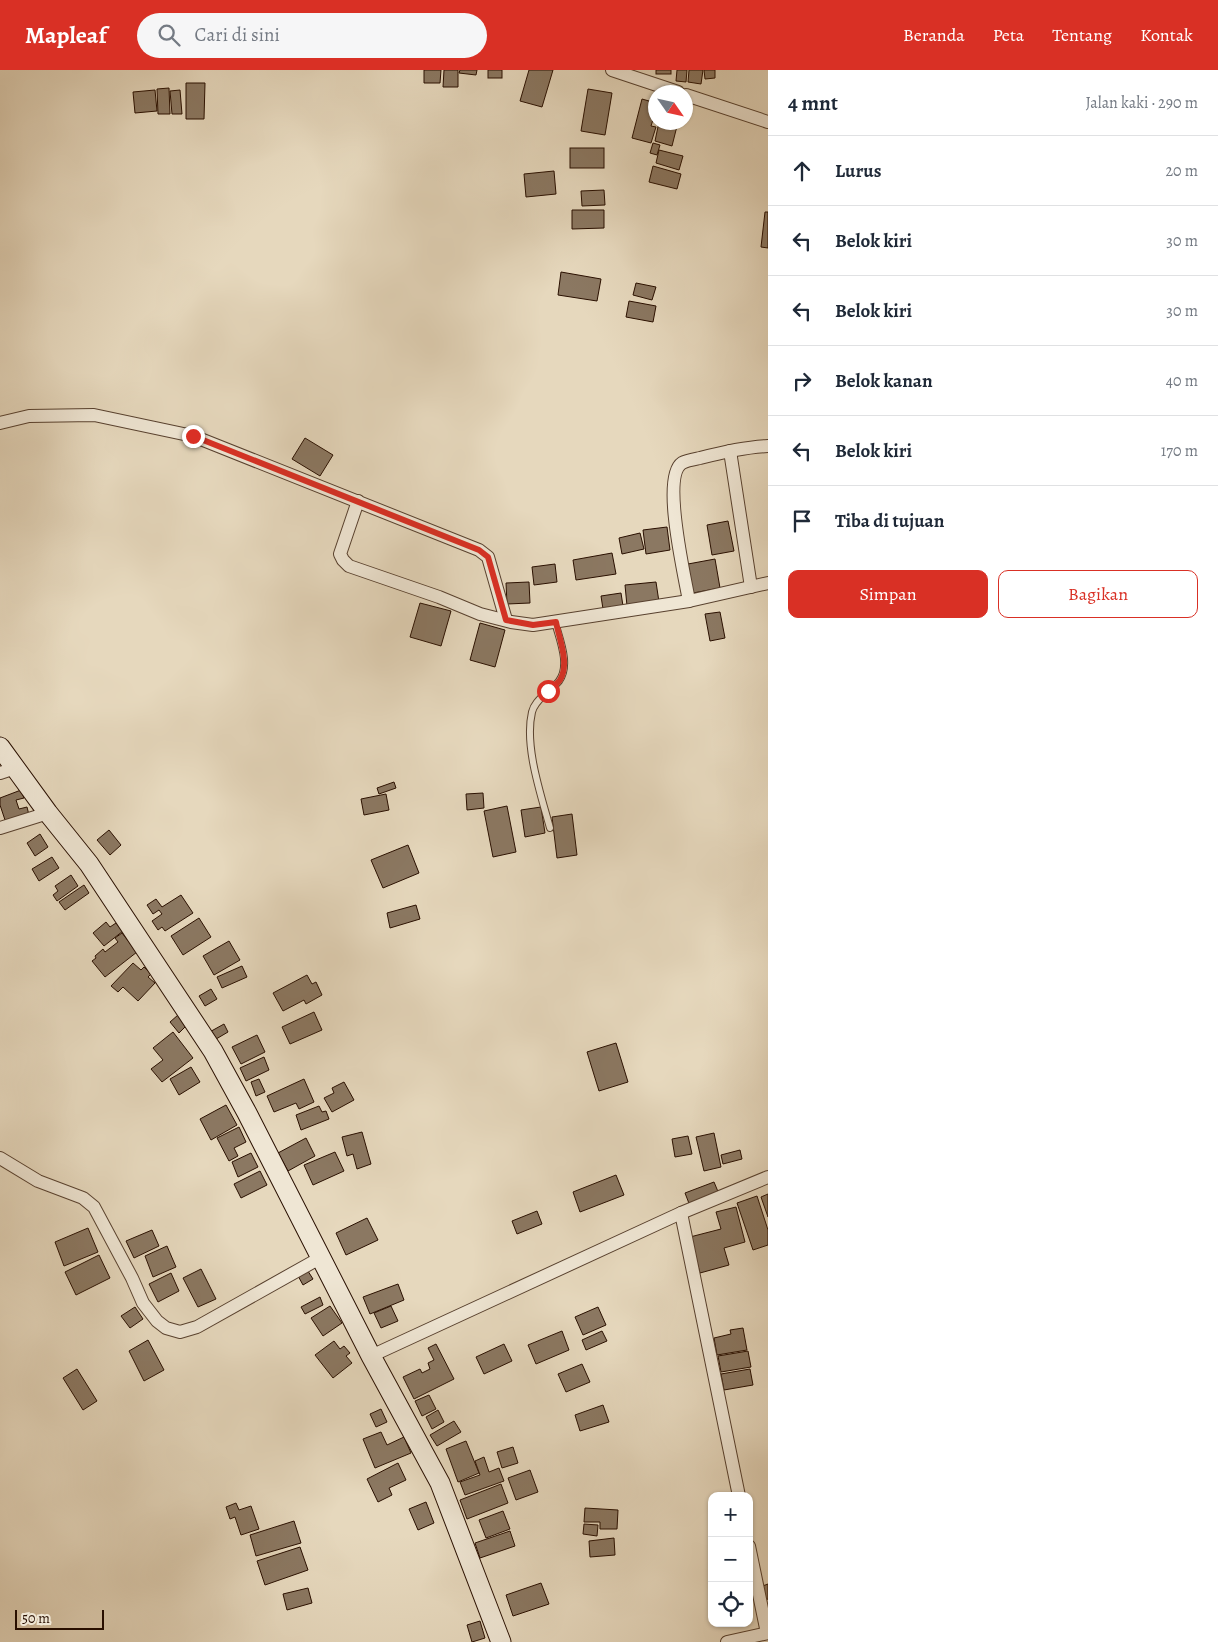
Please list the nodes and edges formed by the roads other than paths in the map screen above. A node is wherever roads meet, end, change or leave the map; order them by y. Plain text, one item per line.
1 (612, 70) edge
2 (657, 85) edge
3 (693, 97) edge
4 (768, 122) edge
5 (0, 423) edge
6 (768, 446) edge
7 (730, 451) junction
8 (358, 502) junction
9 (768, 583) edge
10 (752, 587) junction
11 (689, 600) junction
12 (506, 620) junction
13 (556, 622) junction
14 (0, 747) edge
15 (8, 771) edge
16 (48, 812) junction
17 (0, 828) edge
18 (550, 828) dead end
19 (0, 1158) edge
20 (768, 1177) edge
21 (681, 1213) junction
22 (320, 1258) junction
23 (370, 1356) junction
24 (738, 1492) edge
25 (753, 1564) edge
26 (768, 1633) edge
27 (501, 1642) edge
28 (727, 1642) edge

1 - 2 street
3 - 4 street
5 - 8 street
6 - 7 street
7 - 10 street
7 - 11 street
8 - 12 street
8 - 12 street
9 - 10 street
10 - 11 street
11 - 13 street
12 - 13 street
13 - 18 lane
14 - 15 street
15 - 16 street
16 - 17 street
16 - 22 street
19 - 22 street
20 - 21 street
21 - 23 street
21 - 24 street
22 - 23 street
23 - 27 street
25 - 26 street
26 - 28 street

